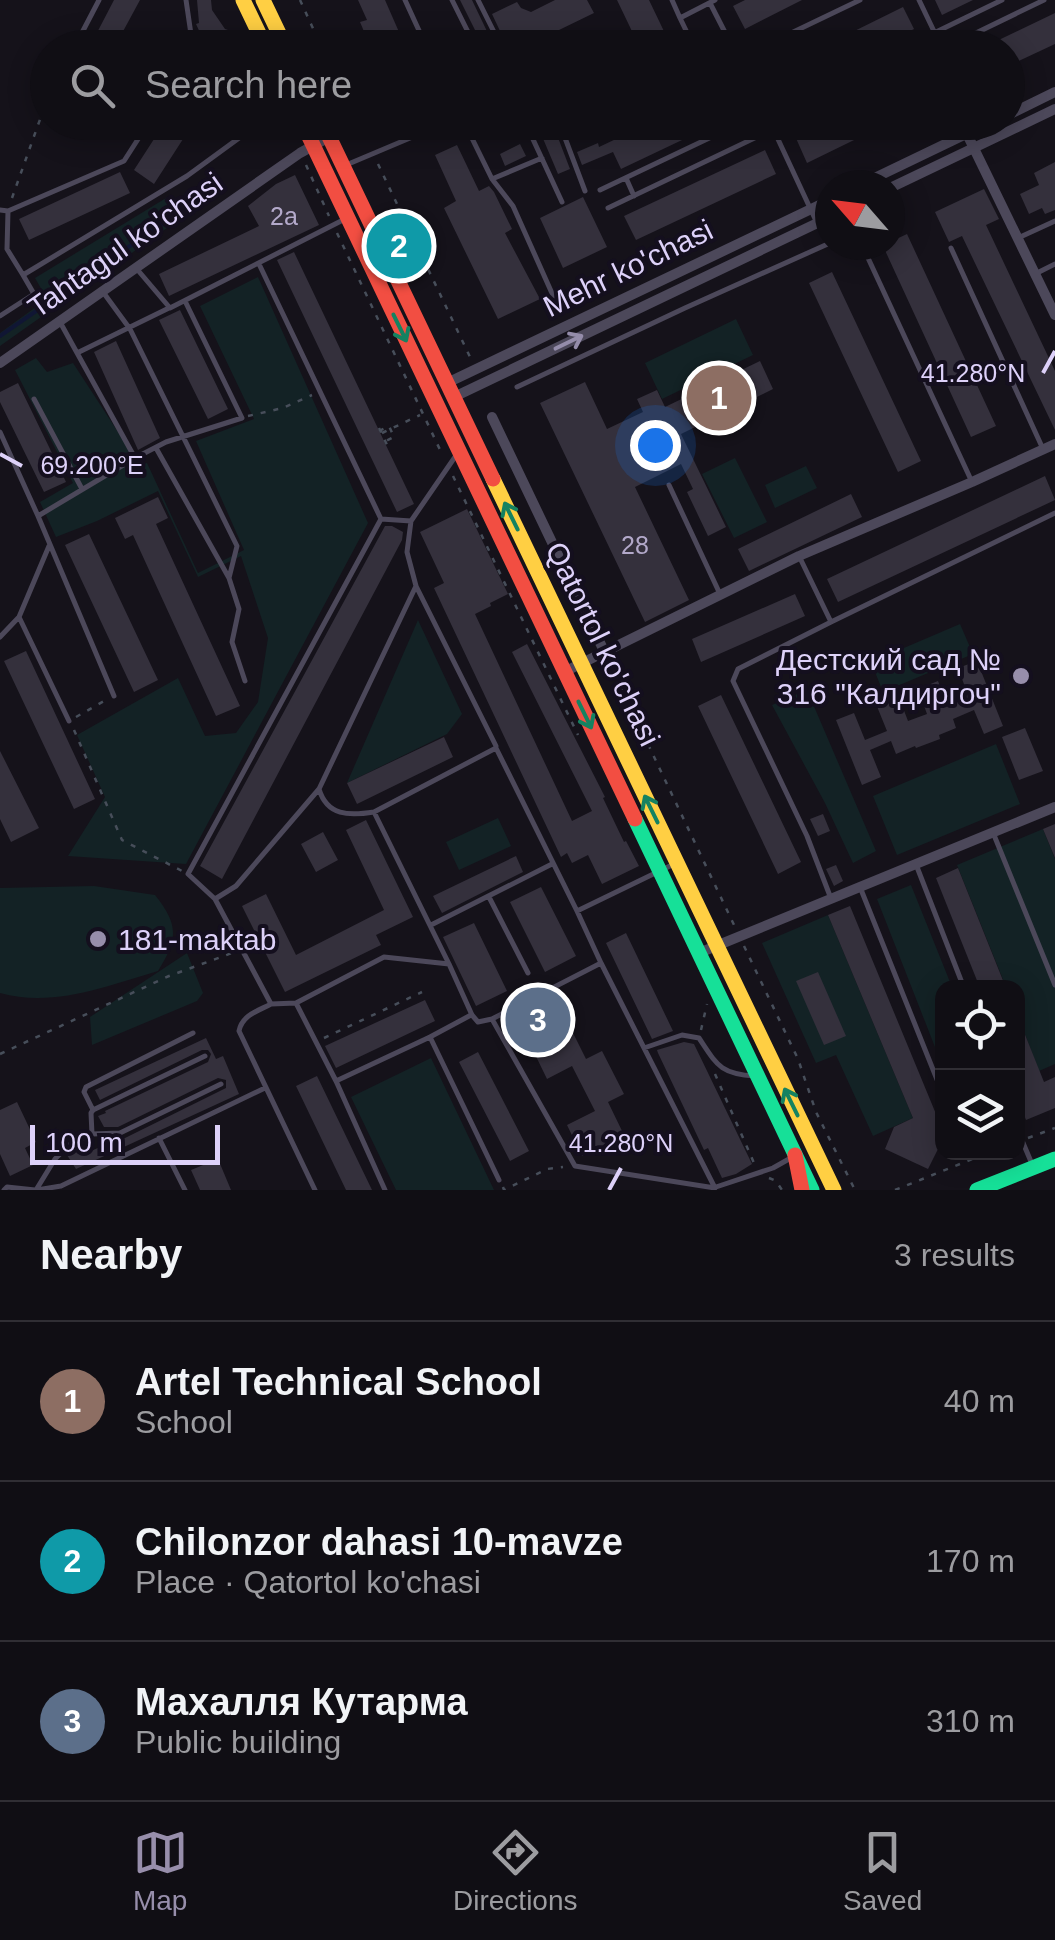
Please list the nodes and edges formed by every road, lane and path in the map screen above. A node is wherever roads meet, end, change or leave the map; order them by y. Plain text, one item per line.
1 (99, 0) edge
2 (186, 0) edge
3 (243, 0) edge
4 (263, 0) edge
5 (300, 0) edge
6 (405, 0) edge
7 (452, 0) edge
8 (672, 0) edge
9 (860, 0) edge
10 (920, 0) edge
11 (1002, 0) edge
12 (1044, 0) edge
13 (482, 1) edge
14 (712, 1) edge
15 (680, 18) junction
16 (83, 30) edge
17 (190, 30) edge
18 (257, 30) edge
19 (277, 30) edge
20 (314, 30) edge
21 (419, 30) edge
22 (467, 30) edge
23 (494, 30) edge
24 (686, 30) edge
25 (725, 30) edge
26 (798, 30) edge
27 (934, 30) edge
28 (941, 30) edge
29 (982, 30) edge
30 (1055, 92) edge
31 (1025, 107) edge
32 (1055, 109) edge
33 (1025, 123) edge
34 (31, 140) edge
35 (137, 140) edge
36 (236, 140) edge
37 (305, 140) edge
38 (315, 140) edge
39 (331, 140) edge
40 (367, 140) edge
41 (403, 140) edge
42 (473, 140) edge
43 (534, 140) edge
44 (566, 140) edge
45 (705, 140) edge
46 (744, 140) edge
47 (778, 140) edge
48 (954, 140) edge
49 (970, 140) edge
50 (990, 140) edge
51 (986, 142) joint
52 (974, 148) junction
53 (306, 149) junction
54 (373, 152) junction
55 (542, 158) junction
56 (343, 166) junction
57 (891, 170) edge
58 (492, 178) junction
59 (626, 178) junction
60 (905, 181) edge
61 (600, 190) dead end
62 (586, 191) dead end
63 (634, 196) junction
64 (562, 202) dead end
65 (815, 207) edge
66 (608, 208) dead end
67 (810, 209) junction
68 (4, 210) edge
69 (815, 221) edge
70 (1055, 221) edge
71 (340, 222) junction
72 (815, 223) edge
73 (1018, 238) junction
74 (951, 248) dead end
75 (7, 249) junction
76 (815, 250) edge
77 (0, 254) edge
78 (869, 260) edge
79 (259, 264) junction
80 (1055, 264) edge
81 (136, 268) junction
82 (1035, 274) junction
83 (24, 275) junction
84 (103, 292) junction
85 (555, 300) dead end
86 (185, 301) junction
87 (170, 308) junction
88 (1055, 315) edge
89 (0, 316) edge
90 (60, 322) junction
91 (130, 329) junction
92 (77, 353) junction
93 (470, 357) dead end
94 (0, 363) edge
95 (517, 387) dead end
96 (450, 390) junction
97 (320, 391) junction
98 (434, 398) junction
99 (34, 399) dead end
100 (421, 414) junction
101 (492, 417) dead end
102 (242, 418) junction
103 (0, 432) edge
104 (184, 437) junction
105 (383, 437) junction
106 (1055, 444) edge
107 (156, 448) junction
108 (1043, 449) junction
109 (459, 451) junction
110 (135, 458) junction
111 (449, 468) junction
112 (972, 482) junction
113 (669, 485) dead end
114 (82, 489) junction
115 (1055, 513) edge
116 (38, 516) junction
117 (381, 518) junction
118 (411, 521) junction
119 (50, 544) junction
120 (799, 556) junction
121 (229, 578) junction
122 (416, 586) junction
123 (720, 594) junction
124 (19, 616) junction
125 (830, 622) junction
126 (0, 637) edge
127 (604, 652) junction
128 (581, 663) junction
129 (564, 672) junction
130 (245, 681) dead end
131 (114, 696) joint
132 (70, 721) junction
133 (579, 736) dead end
134 (498, 749) junction
135 (319, 788) junction
136 (1055, 806) edge
137 (374, 812) junction
138 (993, 832) junction
139 (677, 863) junction
140 (552, 864) junction
141 (916, 864) junction
142 (660, 871) junction
143 (188, 874) junction
144 (860, 887) junction
145 (489, 897) junction
146 (214, 898) junction
147 (832, 899) junction
148 (577, 911) junction
149 (431, 925) junction
150 (740, 937) junction
151 (717, 946) junction
152 (242, 950) junction
153 (699, 954) junction
154 (601, 963) junction
155 (450, 964) junction
156 (528, 973) dead end
157 (961, 980) edge
158 (1055, 984) edge
159 (422, 992) dead end
160 (296, 1003) junction
161 (271, 1004) junction
162 (708, 1006) dead end
163 (472, 1015) junction
164 (492, 1019) junction
165 (193, 1033) dead end
166 (430, 1037) junction
167 (699, 1038) junction
168 (317, 1042) junction
169 (644, 1048) junction
170 (0, 1054) edge
171 (206, 1056) dead end
172 (714, 1072) dead end
173 (935, 1074) edge
174 (758, 1076) junction
175 (336, 1081) junction
176 (221, 1084) dead end
177 (265, 1088) junction
178 (93, 1110) junction
179 (1055, 1128) edge
180 (92, 1134) junction
181 (160, 1138) junction
182 (1025, 1139) edge
183 (1025, 1149) edge
184 (796, 1156) junction
185 (1055, 1159) edge
186 (970, 1160) edge
187 (575, 1166) junction
188 (1034, 1167) junction
189 (758, 1172) junction
190 (499, 1180) joint
191 (62, 1188) edge
192 (712, 1189) edge
193 (4, 1190) edge
194 (36, 1190) edge
195 (185, 1190) edge
196 (315, 1190) edge
197 (384, 1190) edge
198 (782, 1190) edge
199 (802, 1190) edge
200 (812, 1190) edge
201 (834, 1190) edge
202 (855, 1190) edge
203 (896, 1190) edge
204 (977, 1190) edge

1 - 16 lane
2 - 17 lane
3 - 18 main road
4 - 19 main road
5 - 20 path
6 - 21 lane
7 - 22 lane
8 - 15 lane
9 - 26 lane
10 - 27 lane
11 - 28 lane
12 - 29 lane
13 - 23 lane
14 - 15 lane
14 - 25 lane
15 - 24 lane
30 - 31 street
32 - 33 street
34 - 68 path
35 - 68 lane
36 - 83 lane
37 - 53 main road, Qatortol ko'chasi
38 - 53 street, Tahtagul ko'chasi
39 - 56 main road, Qatortol ko'chasi
40 - 54 path
41 - 54 lane
42 - 58 lane
43 - 55 lane
44 - 62 lane
45 - 59 lane
46 - 63 lane
47 - 67 lane
48 - 57 street
49 - 52 street
50 - 51 street
51 - 52 street
52 - 60 street
52 - 73 street
53 - 71 main road, Qatortol ko'chasi
53 - 71 path
53 - 81 street, Tahtagul ko'chasi
54 - 56 lane
54 - 93 path
55 - 58 lane
55 - 64 lane
56 - 96 main road, Qatortol ko'chasi
58 - 85 lane
59 - 61 lane
59 - 63 lane
63 - 66 lane
65 - 67 street, Mehr ko'chasi
67 - 69 lane
67 - 96 street, Mehr ko'chasi
68 - 75 lane
70 - 73 lane
71 - 79 lane
71 -> 98 main road, Qatortol ko'chasi
71 - 100 path
96 -> 72 street, Mehr ko'chasi
73 - 82 street
74 - 108 lane
75 - 77 lane
75 - 83 lane
76 - 95 lane
78 - 112 lane
79 - 86 lane
79 - 97 lane
80 - 82 lane
81 - 84 street, Tahtagul ko'chasi
81 - 87 lane
82 - 88 street
83 - 89 lane
84 - 90 street, Tahtagul ko'chasi
84 - 91 lane
86 - 87 lane
86 - 102 lane
87 - 91 lane
90 - 92 lane
90 - 94 street, Tahtagul ko'chasi
91 - 92 lane
91 - 104 lane
92 - 110 lane
96 - 98 main road
128 -> 96 main road, Qatortol ko'chasi
97 - 102 path
97 - 117 lane
98 - 109 main road, Qatortol ko'chasi
99 - 114 lane
100 - 105 path
100 - 111 path
101 - 127 street
102 - 104 lane
103 - 116 lane
104 - 107 lane
104 - 121 lane
105 - 105 path
106 - 108 street
107 - 110 lane
107 - 121 lane
108 - 112 street
109 - 111 lane
109 - 129 main road, Qatortol ko'chasi
110 - 114 lane
111 - 118 lane
111 - 133 path
112 - 120 street
113 - 123 lane
114 - 116 lane
115 - 125 lane
116 - 119 lane
117 - 118 lane
117 - 143 lane
118 - 122 lane
119 - 124 lane
119 - 131 lane
120 - 123 street
120 - 125 lane
121 - 130 lane
122 - 134 lane
122 - 135 lane
123 - 127 street
124 - 126 lane
124 - 132 lane
125 - 147 lane
127 - 128 street
127 - 150 path
128 - 129 street
139 -> 128 main road, Qatortol ko'chasi
129 -> 142 main road, Qatortol ko'chasi
131 - 132 path
132 - 143 path
134 - 137 lane
134 - 140 lane
135 - 137 lane
135 - 146 lane
136 - 138 street
137 - 149 lane
138 - 141 street
138 - 158 lane
139 - 142 lane
139 - 151 main road, Qatortol ko'chasi
140 - 145 lane
140 - 148 lane
141 - 144 street
141 - 157 lane
142 - 148 lane
142 - 153 main road, Qatortol ko'chasi
143 - 146 lane
144 - 147 street
144 - 173 lane
145 - 149 lane
145 - 156 lane
146 - 152 lane
147 - 150 street
148 - 154 lane
149 - 155 lane
150 - 151 street
150 - 202 path
151 - 153 street
201 -> 151 main road, Qatortol ko'chasi
152 - 161 lane
152 - 170 path
153 - 174 main road, Qatortol ko'chasi
154 - 164 lane
154 - 169 lane
155 - 160 lane
155 - 163 lane
159 - 168 path
160 - 161 lane
160 - 168 lane
161 - 177 lane
162 - 167 path
163 - 164 lane
163 - 166 lane
164 - 187 lane
165 - 178 lane
166 - 175 lane
166 - 190 lane
167 - 169 lane
167 - 174 lane
168 - 175 lane
169 - 192 lane
171 - 178 lane
172 - 189 path
174 - 184 main road, Qatortol ko'chasi
175 - 197 lane
176 - 180 lane
177 - 181 lane
177 - 196 lane
178 - 180 lane
179 - 182 path
180 - 194 lane
181 - 191 lane
181 - 195 lane
183 - 188 lane
184 - 189 lane
184 - 199 main road
184 - 200 main road, Qatortol ko'chasi
185 - 188 main road
186 - 203 path
187 - 190 path
187 - 192 lane
188 - 204 main road
189 - 192 lane
189 - 198 path
191 - 194 lane
193 - 194 lane

